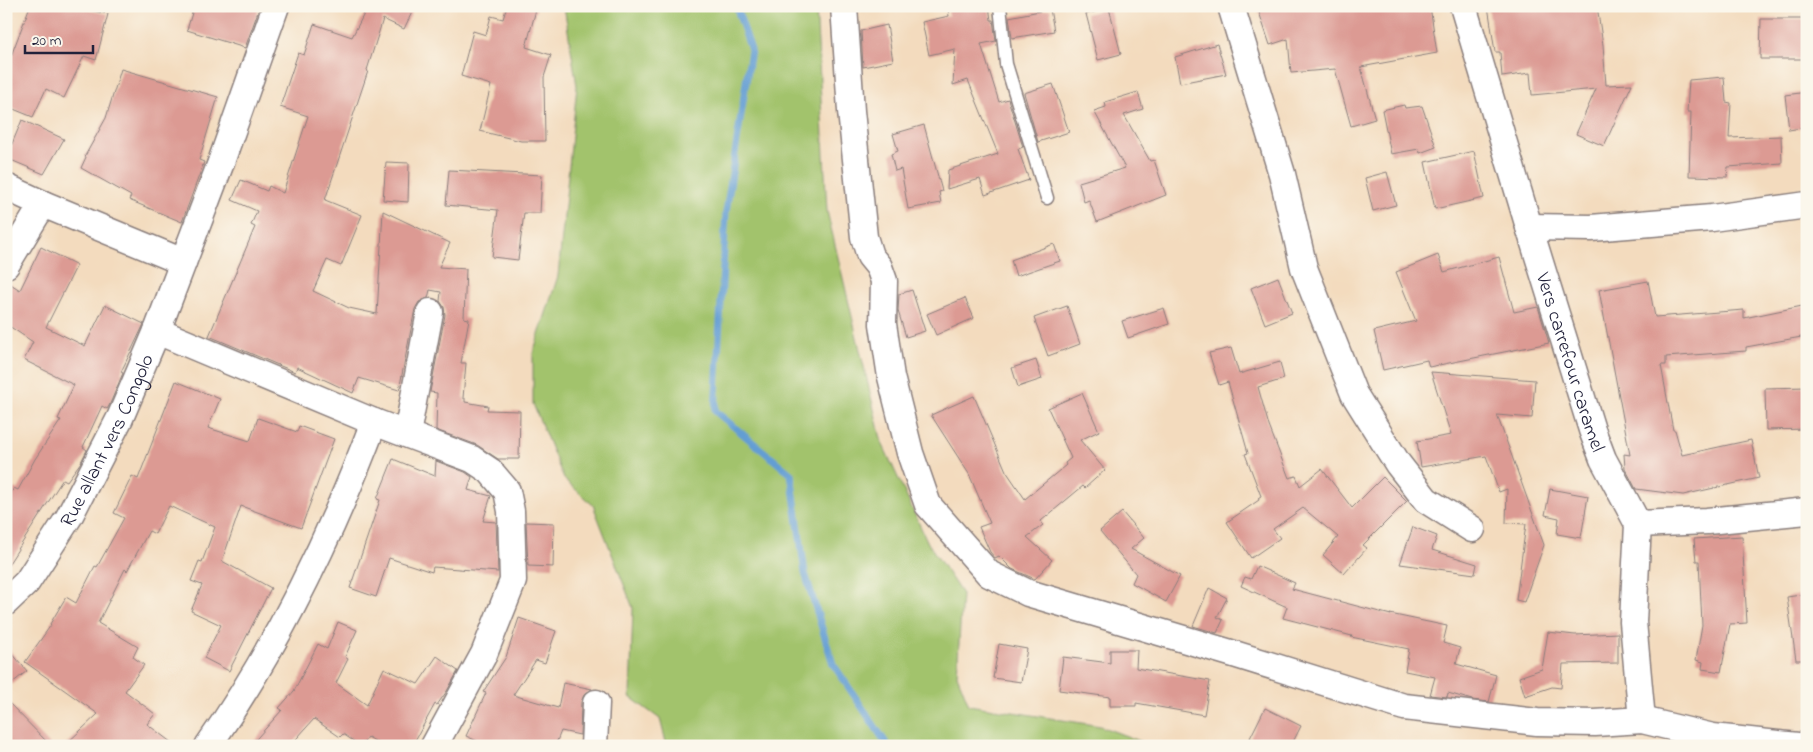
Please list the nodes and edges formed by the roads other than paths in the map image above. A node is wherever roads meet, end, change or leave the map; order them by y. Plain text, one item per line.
1 (276, 6) edge
2 (844, 6) edge
3 (1000, 6) edge
4 (1231, 6) edge
5 (1463, 6) edge
6 (6, 187) edge
7 (1047, 198) dead end
8 (43, 204) junction
9 (1807, 205) edge
10 (1529, 227) junction
11 (182, 262) junction
12 (6, 265) edge
13 (430, 312) dead end
14 (157, 331) junction
15 (374, 422) junction
16 (407, 434) junction
17 (1807, 511) edge
18 (1638, 524) junction
19 (1472, 529) dead end
20 (6, 602) edge
21 (596, 703) dead end
22 (1642, 720) junction
23 (208, 746) edge
24 (434, 746) edge
25 (594, 746) edge
26 (1798, 746) edge

1 - 11 street, Rue allant vers Congolo
2 - 22 street
3 - 7 lane
4 - 19 street
5 - 10 street, Vers carrefour caramel
6 - 8 street
8 - 11 street
8 - 12 street
9 - 10 street
10 - 18 street, Vers carrefour caramel
11 - 14 street, Rue allant vers Congolo
13 - 16 street
14 - 15 street
14 - 20 street, Rue allant vers Congolo
15 - 16 street
15 - 23 street
16 - 24 street
17 - 18 street
18 - 22 street
21 - 25 street
22 - 26 street

